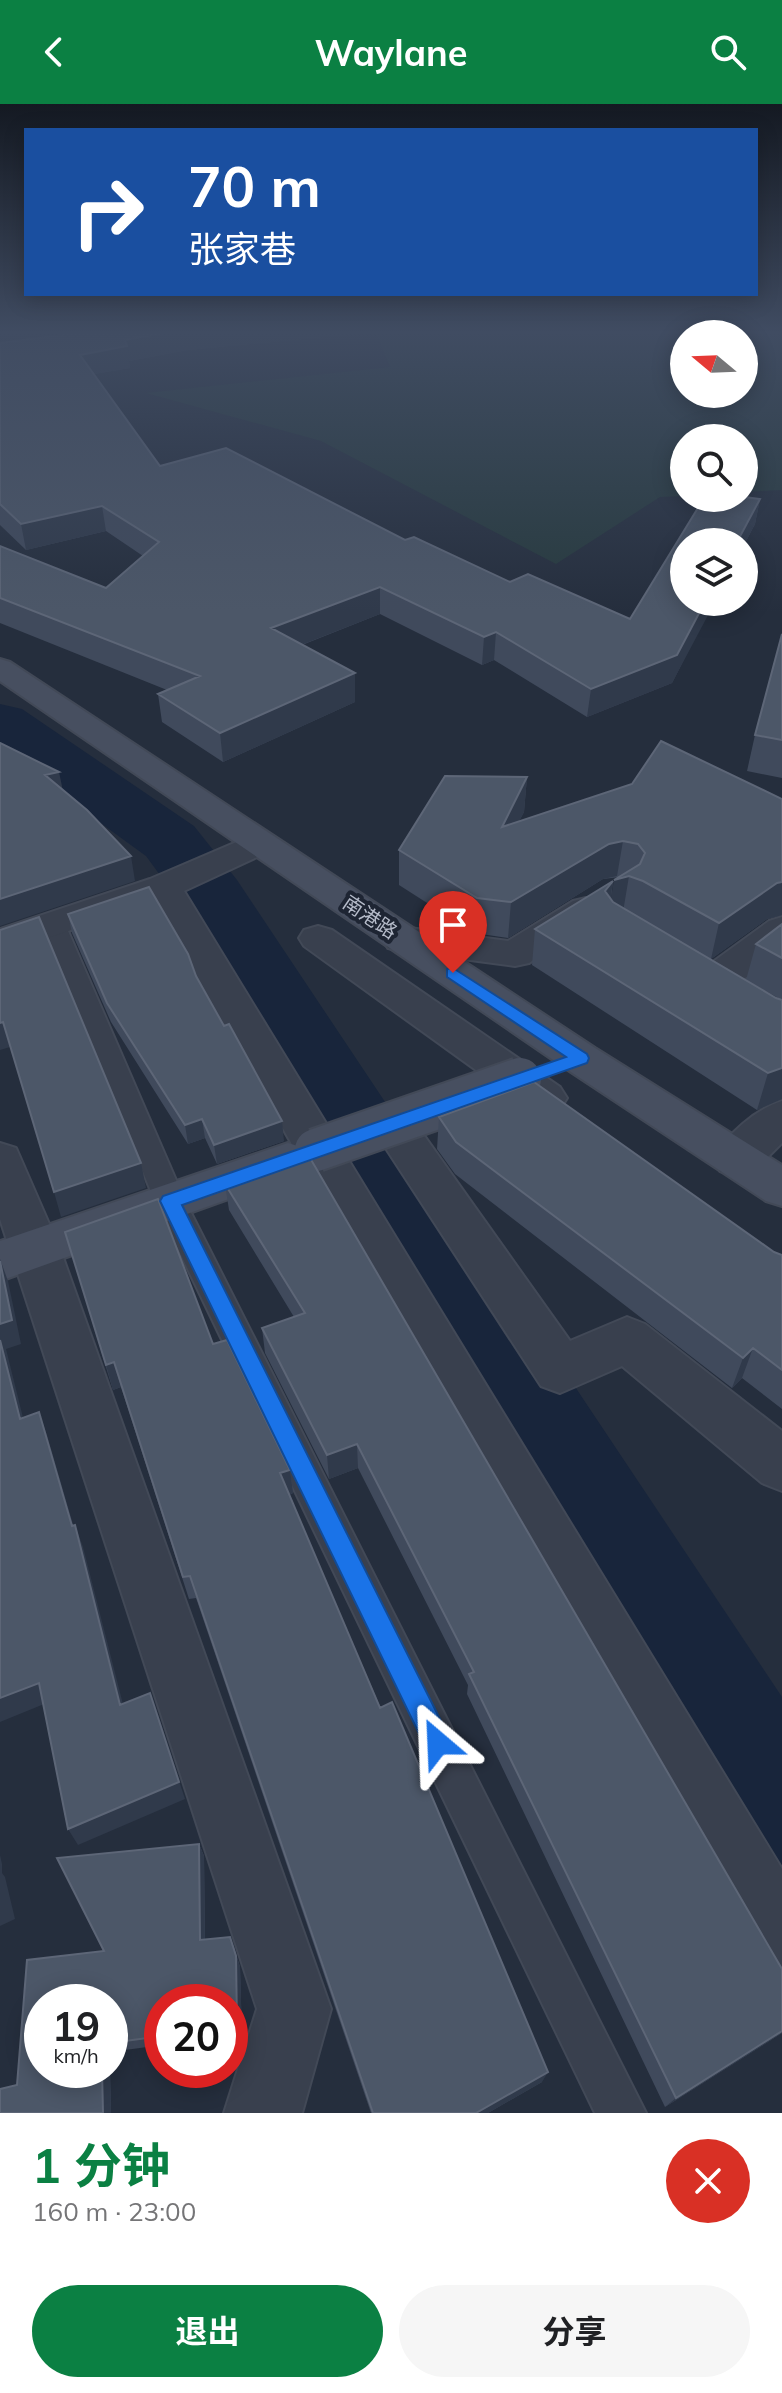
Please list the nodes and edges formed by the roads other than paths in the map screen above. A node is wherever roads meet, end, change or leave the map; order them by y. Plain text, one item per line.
1 (0, 668) edge
2 (259, 843) junction
3 (163, 887) junction
4 (618, 890) dead end
5 (53, 924) junction
6 (782, 929) edge
7 (3, 938) edge
8 (318, 938) dead end
9 (402, 939) junction
10 (747, 1001) edge
11 (580, 1058) junction
12 (782, 1117) edge
13 (576, 1121) edge
14 (392, 1124) junction
15 (316, 1150) junction
16 (736, 1159) junction
17 (0, 1160) edge
18 (782, 1188) edge
19 (170, 1201) junction
20 (18, 1255) edge
21 (782, 1465) edge
22 (782, 1936) edge
23 (263, 2113) edge
24 (621, 2113) edge

1 - 2 street, 南港路
2 - 3 street
2 - 9 street, 南港路
3 - 5 street
3 - 15 street
4 - 9 street
5 - 7 street
5 - 19 lane
6 - 10 street
8 - 13 street
9 - 11 street, 南港路
11 - 14 street, bridge
11 - 16 street, 南港路
12 - 16 street
14 - 15 street, bridge
14 - 21 street
15 - 19 street
15 - 22 street
16 - 18 street, 南港路
17 - 20 street
19 - 20 street
19 - 24 lane
20 - 23 street

